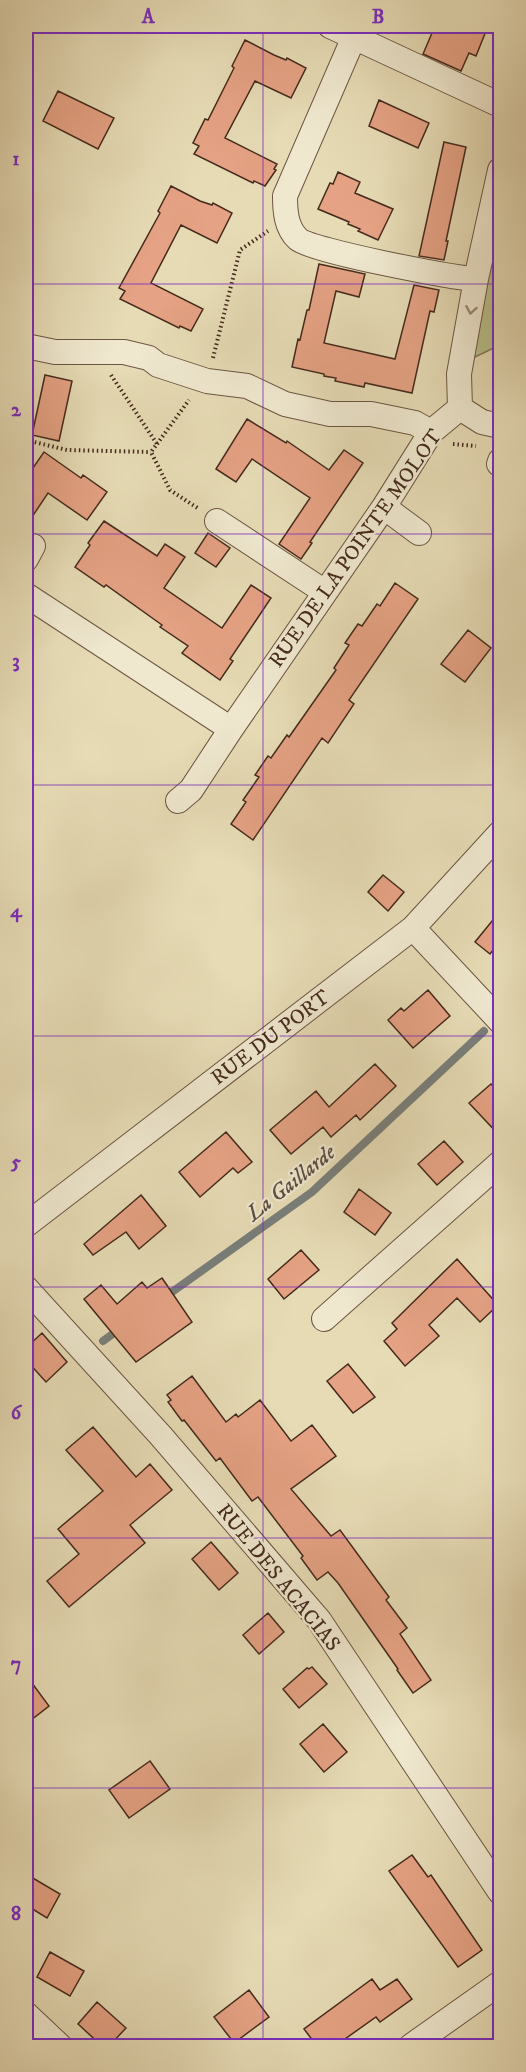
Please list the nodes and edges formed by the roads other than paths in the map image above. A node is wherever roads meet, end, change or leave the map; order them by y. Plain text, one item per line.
1 (330, 26) edge
2 (354, 37) junction
3 (501, 105) edge
4 (501, 171) edge
5 (477, 279) junction
6 (26, 346) edge
7 (460, 408) junction
8 (501, 426) edge
9 (431, 432) junction
10 (384, 507) junction
11 (217, 521) road end
12 (419, 532) dead end
13 (325, 592) junction
14 (26, 595) edge
15 (231, 729) junction
16 (178, 801) dead end
17 (501, 833) edge
18 (413, 927) junction
19 (501, 1021) edge
20 (501, 1163) edge
21 (26, 1225) edge
22 (26, 1288) edge
23 (324, 1319) dead end
24 (501, 1892) edge
25 (501, 1983) edge
26 (26, 2014) edge
27 (60, 2046) edge
28 (411, 2046) edge

1 - 2 street
2 - 3 street
2 - 5 street
4 - 5 street
5 -> 7 street
6 - 9 street
7 - 8 street
7 - 9 street, RUE DE LA POINTE MOLOT
9 - 10 street, RUE DE LA POINTE MOLOT
10 - 12 street
10 - 13 street, RUE DE LA POINTE MOLOT
11 - 13 street
13 - 15 street, RUE DE LA POINTE MOLOT
14 - 15 street
15 - 16 street, RUE DE LA POINTE MOLOT
17 - 18 street, RUE DU PORT
18 - 19 street
18 - 21 street, RUE DU PORT
20 - 23 street
22 - 24 street, RUE DES ACACIAS
25 - 28 street
26 - 27 street

